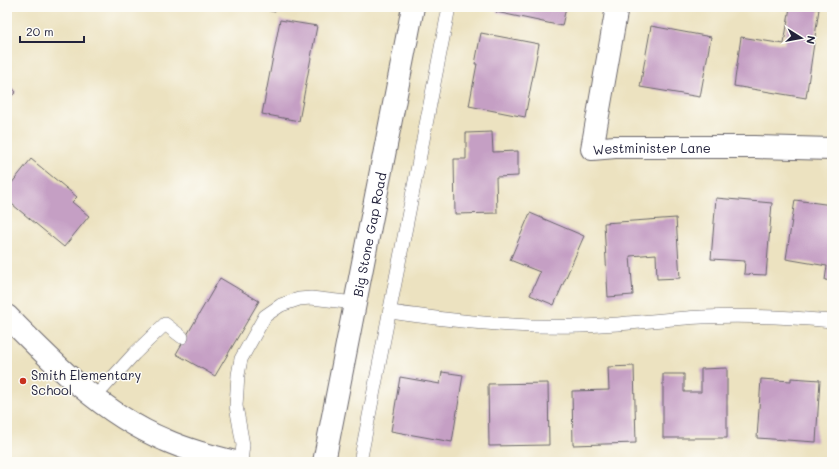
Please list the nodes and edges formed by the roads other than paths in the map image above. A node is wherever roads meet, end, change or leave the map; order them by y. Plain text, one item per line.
1 (413, 7) edge
2 (449, 7) edge
3 (617, 7) edge
4 (832, 149) edge
5 (355, 302) junction
6 (391, 312) junction
7 (7, 316) edge
8 (832, 321) edge
9 (182, 337) dead end
10 (95, 397) junction
11 (235, 462) edge
12 (241, 462) edge
13 (324, 462) edge
14 (360, 462) edge

1 - 5 street, Big Stone Gap Road
2 - 6 lane
3 - 4 street, Westminister Lane
5 - 12 lane
5 - 13 street, Big Stone Gap Road
6 - 8 lane
6 - 14 lane
7 - 10 street
9 - 10 lane
10 - 11 street

